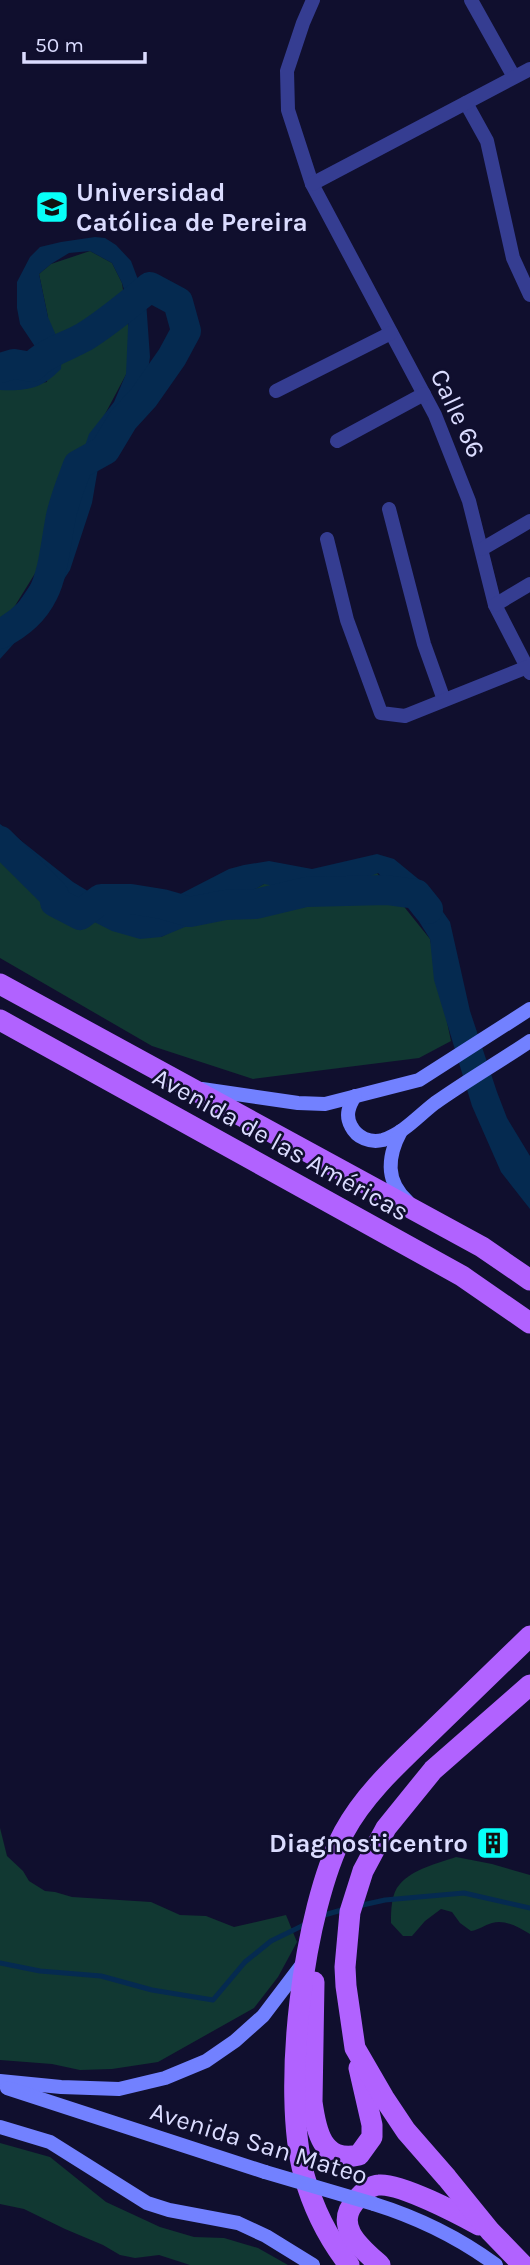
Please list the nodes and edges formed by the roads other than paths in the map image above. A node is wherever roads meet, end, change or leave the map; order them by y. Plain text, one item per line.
1 (313, 0) edge
2 (471, 0) edge
3 (530, 69) edge
4 (514, 77) junction
5 (466, 103) junction
6 (312, 184) junction
7 (530, 295) edge
8 (391, 333) junction
9 (275, 391) dead end
10 (424, 394) junction
11 (337, 441) dead end
12 (389, 509) dead end
13 (530, 521) edge
14 (327, 539) dead end
15 (482, 549) junction
16 (530, 584) edge
17 (495, 605) junction
18 (529, 669) edge
19 (444, 700) junction
20 (0, 984) edge
21 (42, 1007) junction
22 (530, 1009) edge
23 (0, 1020) edge
24 (23, 1032) junction
25 (530, 1041) edge
26 (189, 1087) junction
27 (355, 1096) junction
28 (401, 1131) junction
29 (415, 1209) junction
30 (530, 1280) edge
31 (530, 1323) edge
32 (530, 1636) edge
33 (530, 1685) edge
34 (309, 1946) junction
35 (355, 2048) junction
36 (0, 2083) edge
37 (0, 2127) edge
38 (490, 2231) junction
39 (313, 2265) edge
40 (349, 2265) edge
41 (380, 2265) edge
42 (496, 2265) edge
43 (523, 2265) edge

1 - 6 street, Calle 66
2 - 4 street
3 - 4 street
4 - 5 street
5 - 6 street
5 - 7 street
6 - 8 street, Calle 66
8 - 9 street
8 - 10 street, Calle 66
10 - 11 street
10 - 15 street, Calle 66
12 - 19 street
13 - 15 street
14 - 19 street
15 - 17 street, Calle 66
16 - 17 street
17 - 18 street, Calle 66
18 - 19 street
20 - 21 main road, Avenida de las Américas
21 - 24 main road
21 - 26 main road, Avenida de las Américas
22 - 27 main road
23 - 24 main road, Avenida de las Américas
24 - 31 main road, Avenida de las Américas
25 - 28 main road
26 - 27 main road
26 - 29 main road, Avenida de las Américas
27 - 28 main road
28 - 29 main road
29 - 30 main road, Avenida de las Américas
32 - 34 main road
33 - 35 main road
34 - 35 main road
34 - 36 main road, Avenida San Mateo
34 - 40 main road
35 - 38 main road
36 - 42 main road, Avenida San Mateo, bridge
37 - 39 main road
38 - 41 main road
38 - 43 main road

